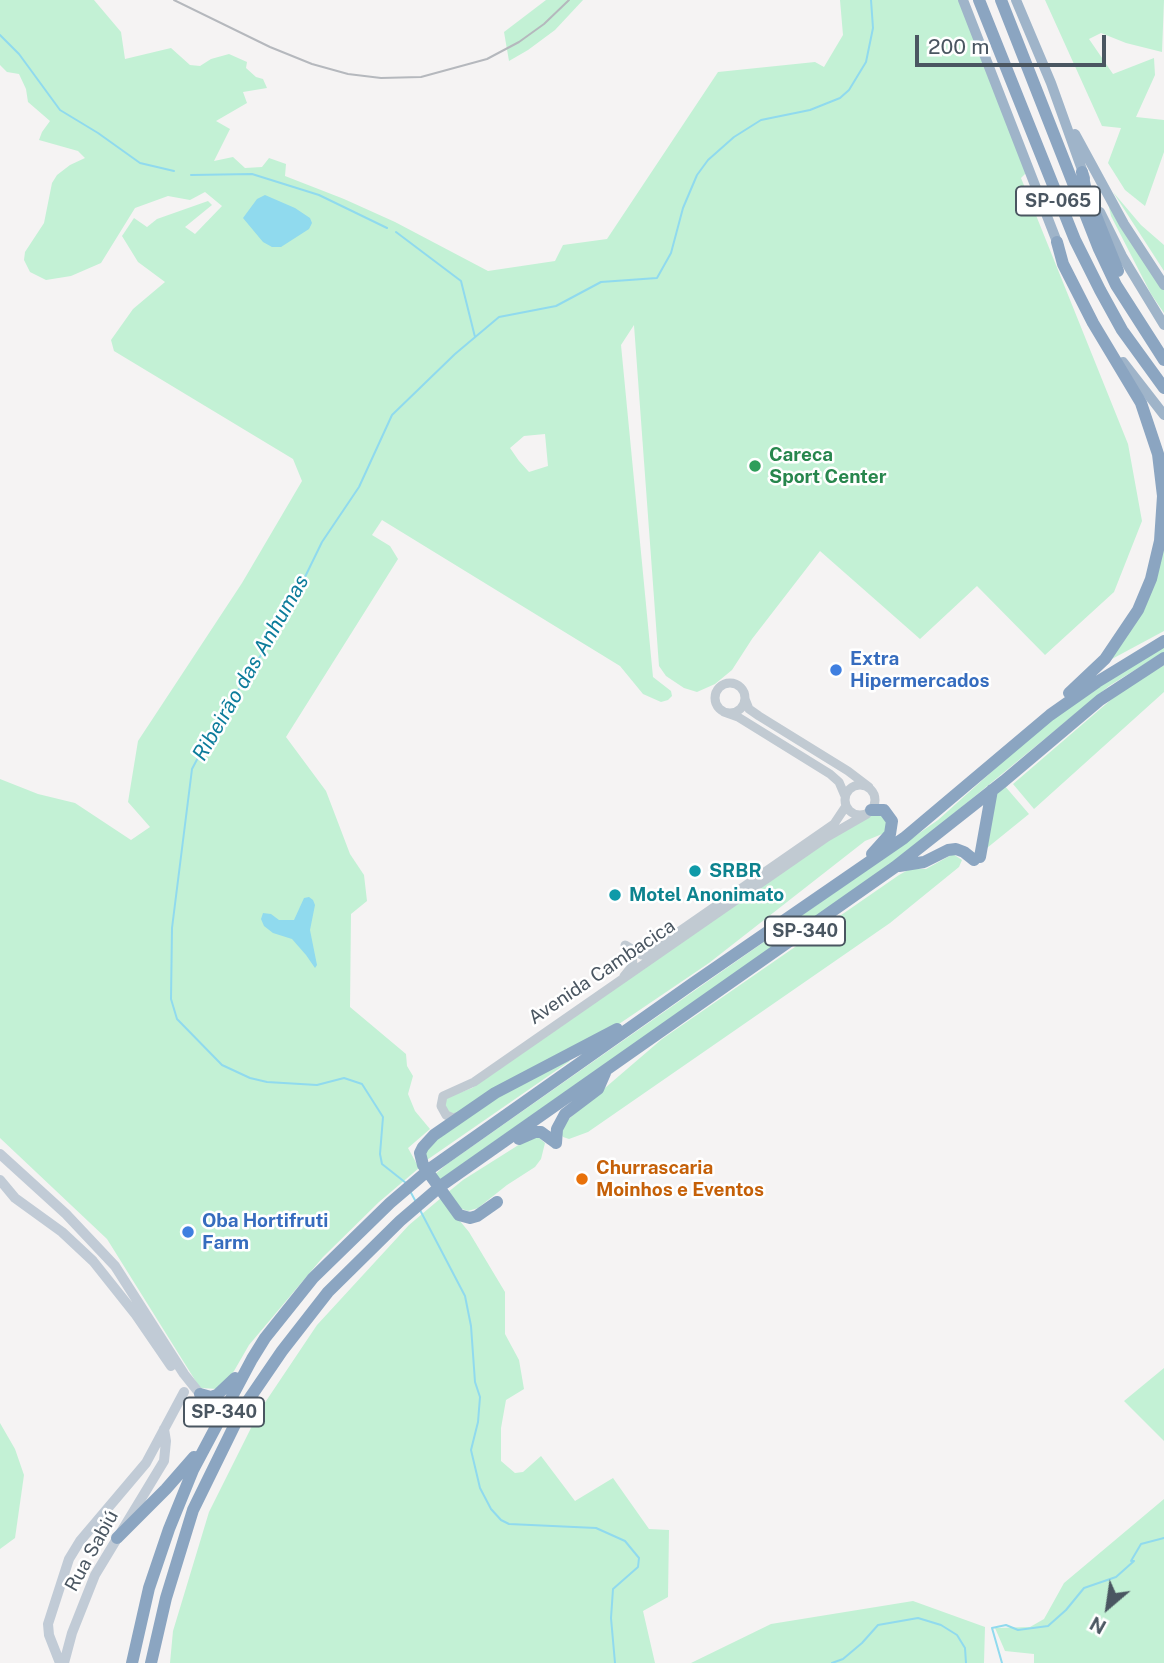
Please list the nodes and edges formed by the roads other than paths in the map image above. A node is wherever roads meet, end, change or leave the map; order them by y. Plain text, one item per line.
1 (963, 0) edge
2 (979, 0) edge
3 (1001, 0) edge
4 (1016, 0) edge
5 (1051, 83) junction
6 (1082, 172) junction
7 (1057, 242) junction
8 (1164, 285) edge
9 (1137, 320) junction
10 (1164, 325) edge
11 (1164, 360) edge
12 (1164, 388) edge
13 (1164, 415) edge
14 (1164, 641) edge
15 (1161, 660) edge
16 (746, 699) junction
17 (724, 712) junction
18 (1018, 742) junction
19 (869, 787) junction
20 (992, 790) junction
21 (845, 801) junction
22 (869, 812) junction
23 (895, 866) junction
24 (771, 930) junction
25 (692, 984) junction
26 (608, 989) junction
27 (605, 1072) junction
28 (484, 1100) junction
29 (511, 1138) junction
30 (0, 1154) edge
31 (0, 1180) edge
32 (497, 1202) dead end
33 (80, 1247) junction
34 (115, 1266) junction
35 (252, 1359) junction
36 (184, 1392) junction
37 (200, 1394) junction
38 (164, 1429) junction
39 (208, 1441) junction
40 (117, 1538) junction
41 (181, 1547) junction
42 (62, 1663) edge
43 (132, 1663) edge
44 (151, 1663) edge
45 (160, 1663) edge

1 - 7 highway, SP-065
2 - 12 highway, SP-065
3 - 9 highway, SP-065
4 - 5 highway, SP-065
5 - 6 highway, SP-065
5 - 8 highway
6 - 9 highway
6 - 10 highway, SP-065
7 - 13 highway, SP-065
7 - 18 highway
9 - 11 highway, SP-065
14 - 18 highway, SP-340
15 - 20 highway, SP-340
16 - 17 street
16 - 17 street
16 - 19 street
17 - 21 street
18 - 24 highway, SP-340
19 - 21 street
19 - 22 street
20 - 23 highway, SP-340
20 - 23 highway
21 - 22 street
21 - 26 street, Avenida Cambacica
22 - 24 highway
22 - 26 street, Avenida Cambacica
23 - 27 highway, SP-340
24 - 25 highway, SP-340
25 - 28 highway
25 - 35 highway, SP-340
26 - 28 street, Avenida Cambacica
27 - 29 highway, SP-340
27 - 29 highway
28 - 32 highway
29 - 41 highway, SP-340
30 - 34 main road
31 - 33 main road
33 - 34 main road
33 - 36 main road
34 - 37 main road
35 - 37 highway
35 - 39 highway, SP-340
36 - 37 main road
36 - 38 main road
38 - 40 main road, Rua Sabiú
38 - 42 main road
39 - 40 highway
39 - 43 highway, SP-340
40 - 42 main road, Rua Sabiú
41 - 44 highway, SP-340
41 - 45 highway

